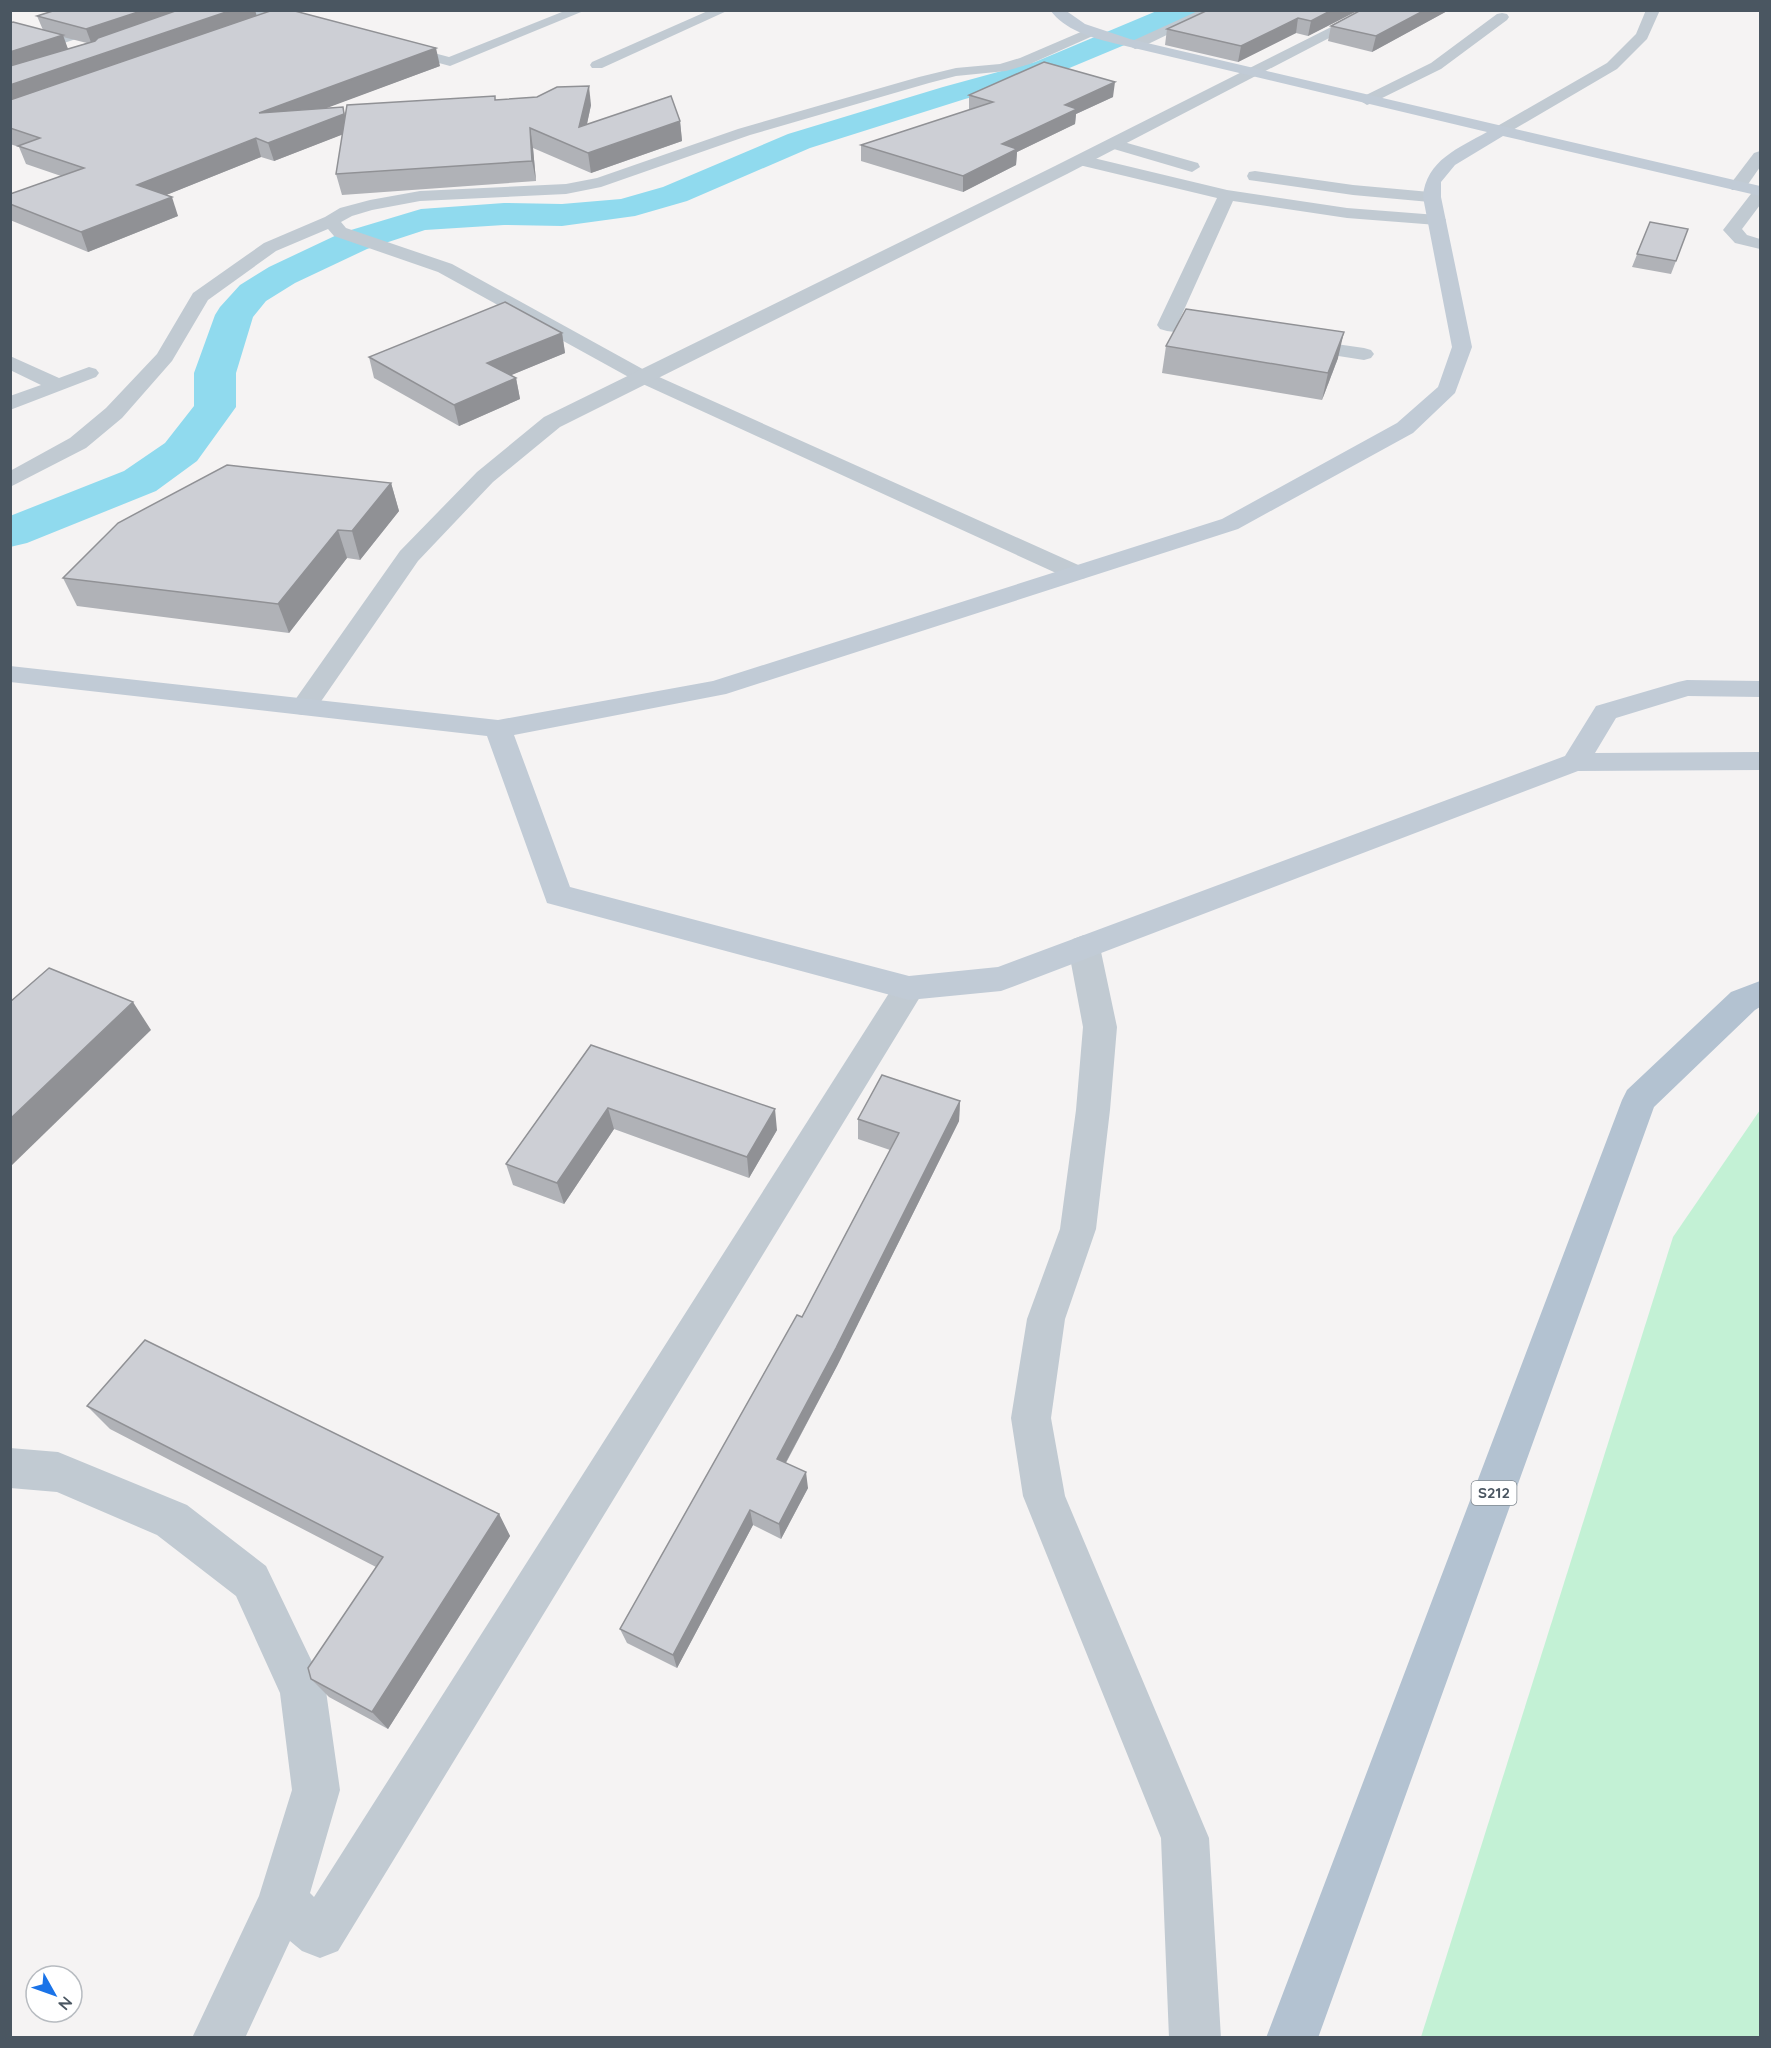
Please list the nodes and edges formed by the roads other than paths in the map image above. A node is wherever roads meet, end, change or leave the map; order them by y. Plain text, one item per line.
1 (157, 10) edge
2 (237, 10) edge
3 (305, 10) edge
4 (580, 10) edge
5 (723, 10) edge
6 (1056, 10) edge
7 (1212, 10) edge
8 (1377, 10) edge
9 (1653, 10) edge
10 (1502, 17) dead end
11 (284, 18) junction
12 (317, 27) edge
13 (251, 29) edge
14 (1097, 35) junction
15 (38, 36) edge
16 (57, 42) junction
17 (384, 44) edge
18 (1131, 44) junction
19 (85, 50) edge
20 (10, 57) edge
21 (597, 65) dead end
22 (1252, 73) junction
23 (1367, 100) junction
24 (1500, 131) junction
25 (1113, 144) junction
26 (1761, 156) edge
27 (1081, 160) junction
28 (1205, 170) dead end
29 (1239, 174) dead end
30 (1738, 186) junction
31 (1761, 193) edge
32 (1227, 195) junction
33 (1434, 209) junction
34 (335, 227) junction
35 (1740, 239) junction
36 (1761, 244) edge
37 (1761, 252) edge
38 (1236, 335) edge
39 (1271, 340) edge
40 (1364, 354) dead end
41 (10, 362) edge
42 (89, 373) dead end
43 (641, 376) junction
44 (58, 386) junction
45 (10, 404) edge
46 (10, 480) edge
47 (1076, 573) junction
48 (10, 674) edge
49 (1761, 689) edge
50 (303, 707) junction
51 (498, 729) junction
52 (1575, 762) junction
53 (1761, 762) edge
54 (1084, 947) junction
55 (909, 988) junction
56 (1761, 993) edge
57 (10, 1468) edge
58 (282, 1903) junction
59 (218, 2037) edge
60 (1195, 2037) edge
61 (1292, 2037) edge

1 - 16 street
2 - 11 street
3 - 11 street
4 - 17 street
5 - 21 street
6 - 14 main road
7 - 18 street
8 - 22 street
9 - 24 street
10 - 23 street
11 - 12 street
11 - 13 street
14 - 18 main road
14 - 34 street
15 - 16 street
16 - 19 street
16 - 20 street
18 - 22 main road
22 - 23 main road
22 - 25 street
23 - 24 main road
24 - 30 main road
24 - 33 main road
25 - 27 street
25 - 28 street
26 - 30 street
27 - 32 street
27 - 43 street
29 - 33 street
30 - 31 main road
31 - 35 street
32 - 33 street
32 - 38 street
33 - 47 main road
34 - 43 street
34 - 46 street
35 - 36 street
35 - 37 street
39 - 40 street
41 - 44 street
42 - 44 street
43 - 47 street
43 - 50 street
44 - 45 street
47 - 51 main road
48 - 50 main road
49 - 52 main road
50 - 51 main road
51 - 55 main road
52 - 53 main road
52 - 54 main road
54 - 55 main road
54 - 60 street
55 - 58 street
56 - 61 main road, S212
57 - 58 street
58 - 59 street

